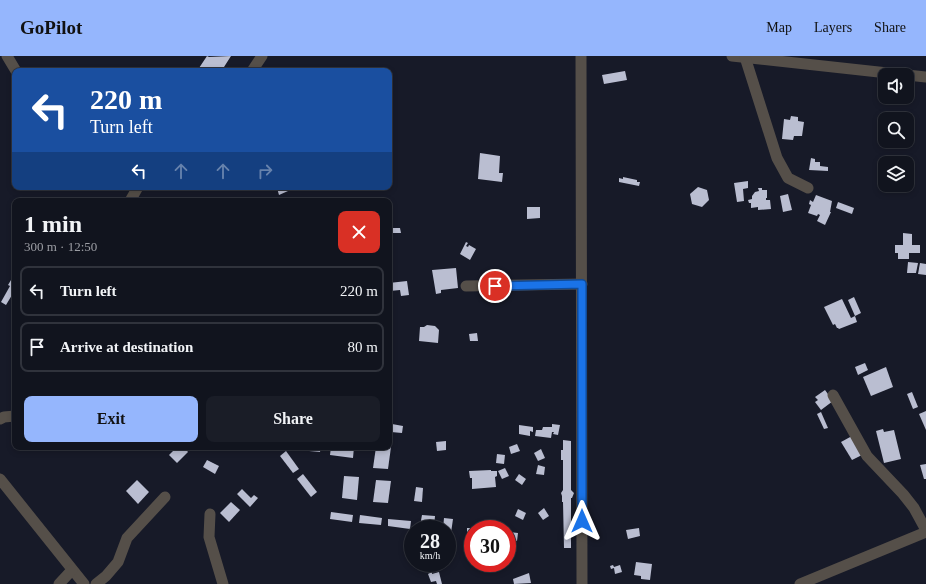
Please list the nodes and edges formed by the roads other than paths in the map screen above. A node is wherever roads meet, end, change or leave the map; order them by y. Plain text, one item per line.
1 (7, 56) edge
2 (262, 56) edge
3 (581, 56) edge
4 (732, 56) edge
5 (745, 57) junction
6 (14, 68) edge
7 (254, 68) edge
8 (878, 72) edge
9 (914, 76) edge
10 (926, 77) edge
11 (808, 188) dead end
12 (582, 284) junction
13 (466, 286) dead end
14 (833, 395) dead end
15 (12, 416) edge
16 (0, 419) edge
17 (0, 479) edge
18 (164, 497) dead end
19 (210, 514) dead end
20 (926, 531) edge
21 (72, 570) junction
22 (59, 584) edge
23 (84, 584) edge
24 (96, 584) edge
25 (223, 584) edge
26 (582, 584) edge
27 (800, 584) edge

1 - 6 street
2 - 7 street
3 - 12 street
4 - 5 street
5 - 8 street
5 - 11 street
9 - 10 street
12 - 13 street
12 - 26 street
14 - 20 street
15 - 16 street
17 - 21 street
18 - 24 street
19 - 25 street
20 - 27 street
21 - 22 street
21 - 23 street

